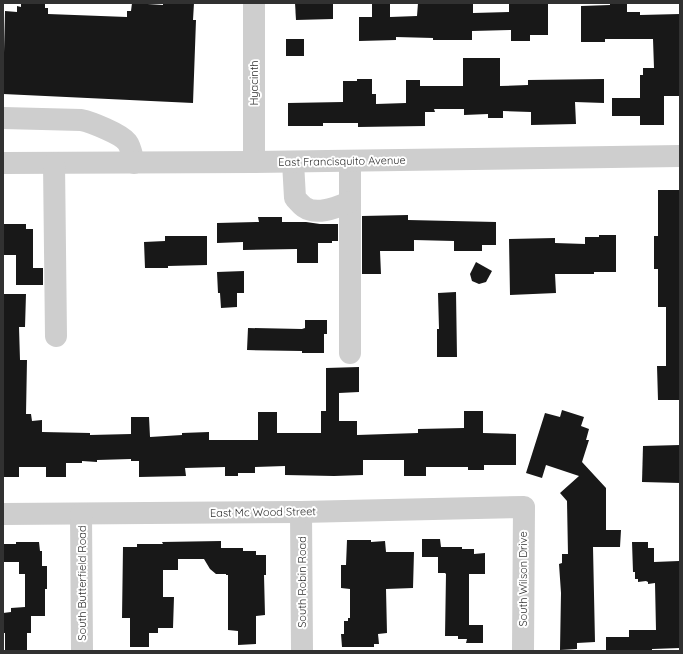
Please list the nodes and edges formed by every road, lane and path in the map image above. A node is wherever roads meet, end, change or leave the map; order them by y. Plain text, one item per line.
1 (254, 3) edge
2 (3, 118) edge
3 (680, 156) edge
4 (350, 161) junction
5 (254, 162) junction
6 (293, 162) junction
7 (3, 163) edge
8 (54, 163) junction
9 (134, 163) junction
10 (350, 202) junction
11 (56, 336) dead end
12 (350, 352) dead end
13 (524, 507) joint
14 (301, 512) junction
15 (3, 514) edge
16 (81, 514) junction
17 (82, 651) edge
18 (302, 651) edge
19 (523, 651) edge

1 - 5 street, Hyacinth
2 - 9 street
3 - 4 street, East Francisquito Avenue
4 - 6 street, East Francisquito Avenue
4 - 10 street
5 - 6 street, East Francisquito Avenue
5 - 9 street, East Francisquito Avenue
6 - 10 street
7 - 8 street, East Francisquito Avenue
8 - 9 street, East Francisquito Avenue
8 - 11 street
10 - 12 street
13 - 14 street, East Mc Wood Street
13 - 19 street, South Wilson Drive
14 - 16 street, East Mc Wood Street
14 - 18 street, South Robin Road
15 - 16 street, East Mc Wood Street
16 - 17 street, South Butterfield Road

